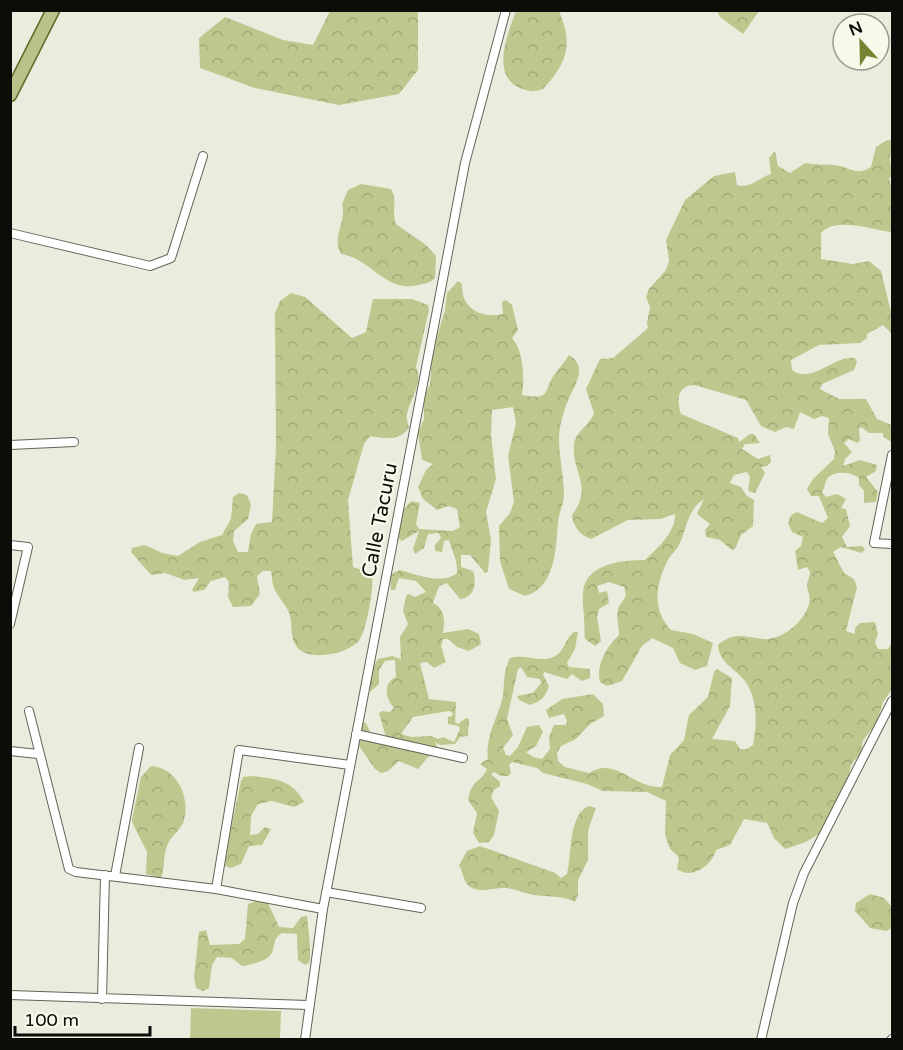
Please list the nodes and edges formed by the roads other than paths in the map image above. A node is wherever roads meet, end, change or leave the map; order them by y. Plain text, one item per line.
1 (53, 10) edge
2 (506, 10) edge
3 (10, 95) edge
4 (203, 156) dead end
5 (10, 233) edge
6 (74, 441) dead end
7 (10, 445) edge
8 (892, 455) edge
9 (892, 544) edge
10 (10, 546) edge
11 (10, 624) edge
12 (892, 701) edge
13 (29, 711) dead end
14 (356, 734) junction
15 (139, 748) dead end
16 (10, 751) edge
17 (38, 754) junction
18 (463, 758) dead end
19 (350, 765) junction
20 (105, 875) junction
21 (115, 876) junction
22 (216, 889) junction
23 (326, 892) junction
24 (421, 908) dead end
25 (323, 909) junction
26 (10, 995) edge
27 (102, 999) junction
28 (308, 1005) junction
29 (305, 1040) edge
30 (761, 1040) edge

1 - 3 main road
2 - 14 street, Calle Tacuru
4 - 5 street
6 - 7 street
8 - 9 street
10 - 11 street
12 - 30 street
13 - 17 street
14 - 18 street
14 - 19 street, Calle Tacuru
15 - 21 street
16 - 17 street
17 - 20 street
19 - 22 street
19 - 23 street, Calle Tacuru
20 - 21 street
20 - 27 street
21 - 22 street
22 - 25 street
23 - 24 street
23 - 25 street, Calle Tacuru
25 - 28 street, Calle Tacuru
26 - 27 street
27 - 28 street
28 - 29 street, Calle Tacuru

